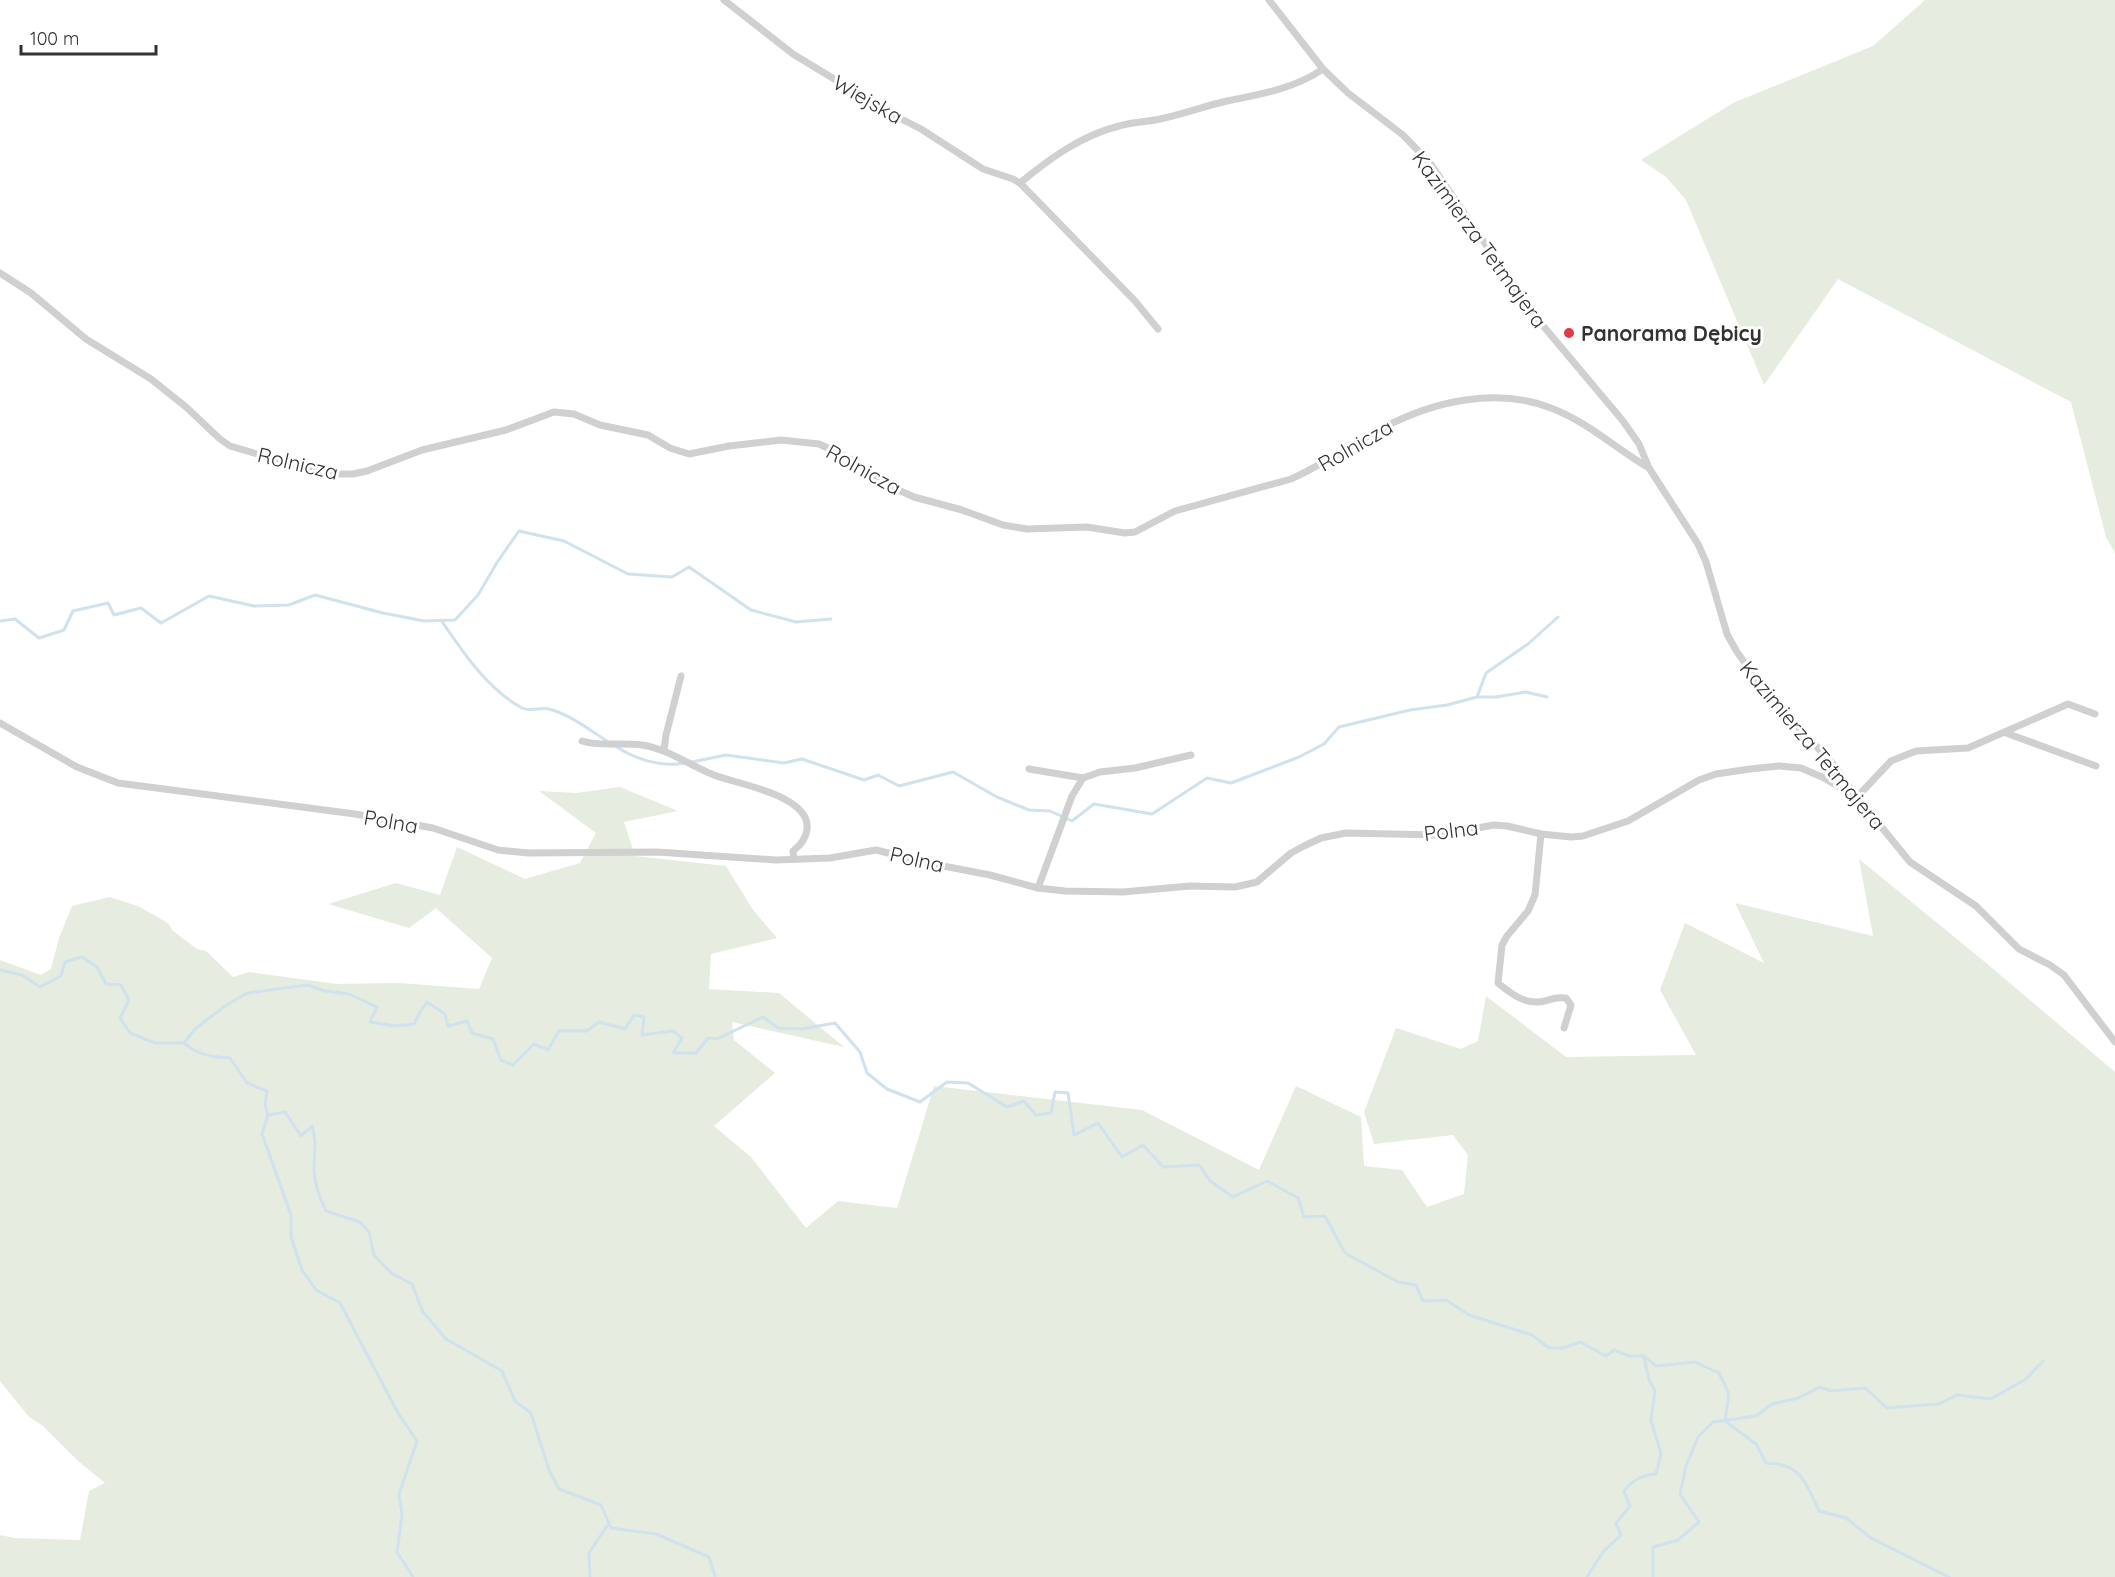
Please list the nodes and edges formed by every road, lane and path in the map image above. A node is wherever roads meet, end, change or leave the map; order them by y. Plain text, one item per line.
1 (724, 0) edge
2 (1269, 0) edge
3 (1323, 69) junction
4 (1020, 183) junction
5 (0, 273) edge
6 (1158, 329) dead end
7 (1649, 468) junction
8 (681, 676) dead end
9 (2095, 714) dead end
10 (0, 723) edge
11 (2006, 733) junction
12 (582, 741) dead end
13 (664, 750) junction
14 (1191, 755) dead end
15 (2096, 766) dead end
16 (1029, 769) dead end
17 (1083, 778) junction
18 (1857, 797) junction
19 (1541, 834) junction
20 (794, 860) junction
21 (1038, 888) junction
22 (1564, 1028) dead end
23 (2115, 1042) edge

1 - 4 street, Wiejska
2 - 3 street, Kazimierza Tetmajera
3 - 4 street
3 - 7 street, Kazimierza Tetmajera
4 - 6 street, Wiejska
5 - 7 street, Rolnicza
7 - 18 street, Kazimierza Tetmajera
8 - 13 street
9 - 11 street
10 - 20 street, Polna
11 - 15 street
11 - 18 street
12 - 13 street
13 - 20 street
14 - 17 street
16 - 17 street
17 - 21 street
18 - 19 street, Polna
18 - 23 street, Kazimierza Tetmajera
19 - 21 street, Polna
19 - 22 street
20 - 21 street, Polna

